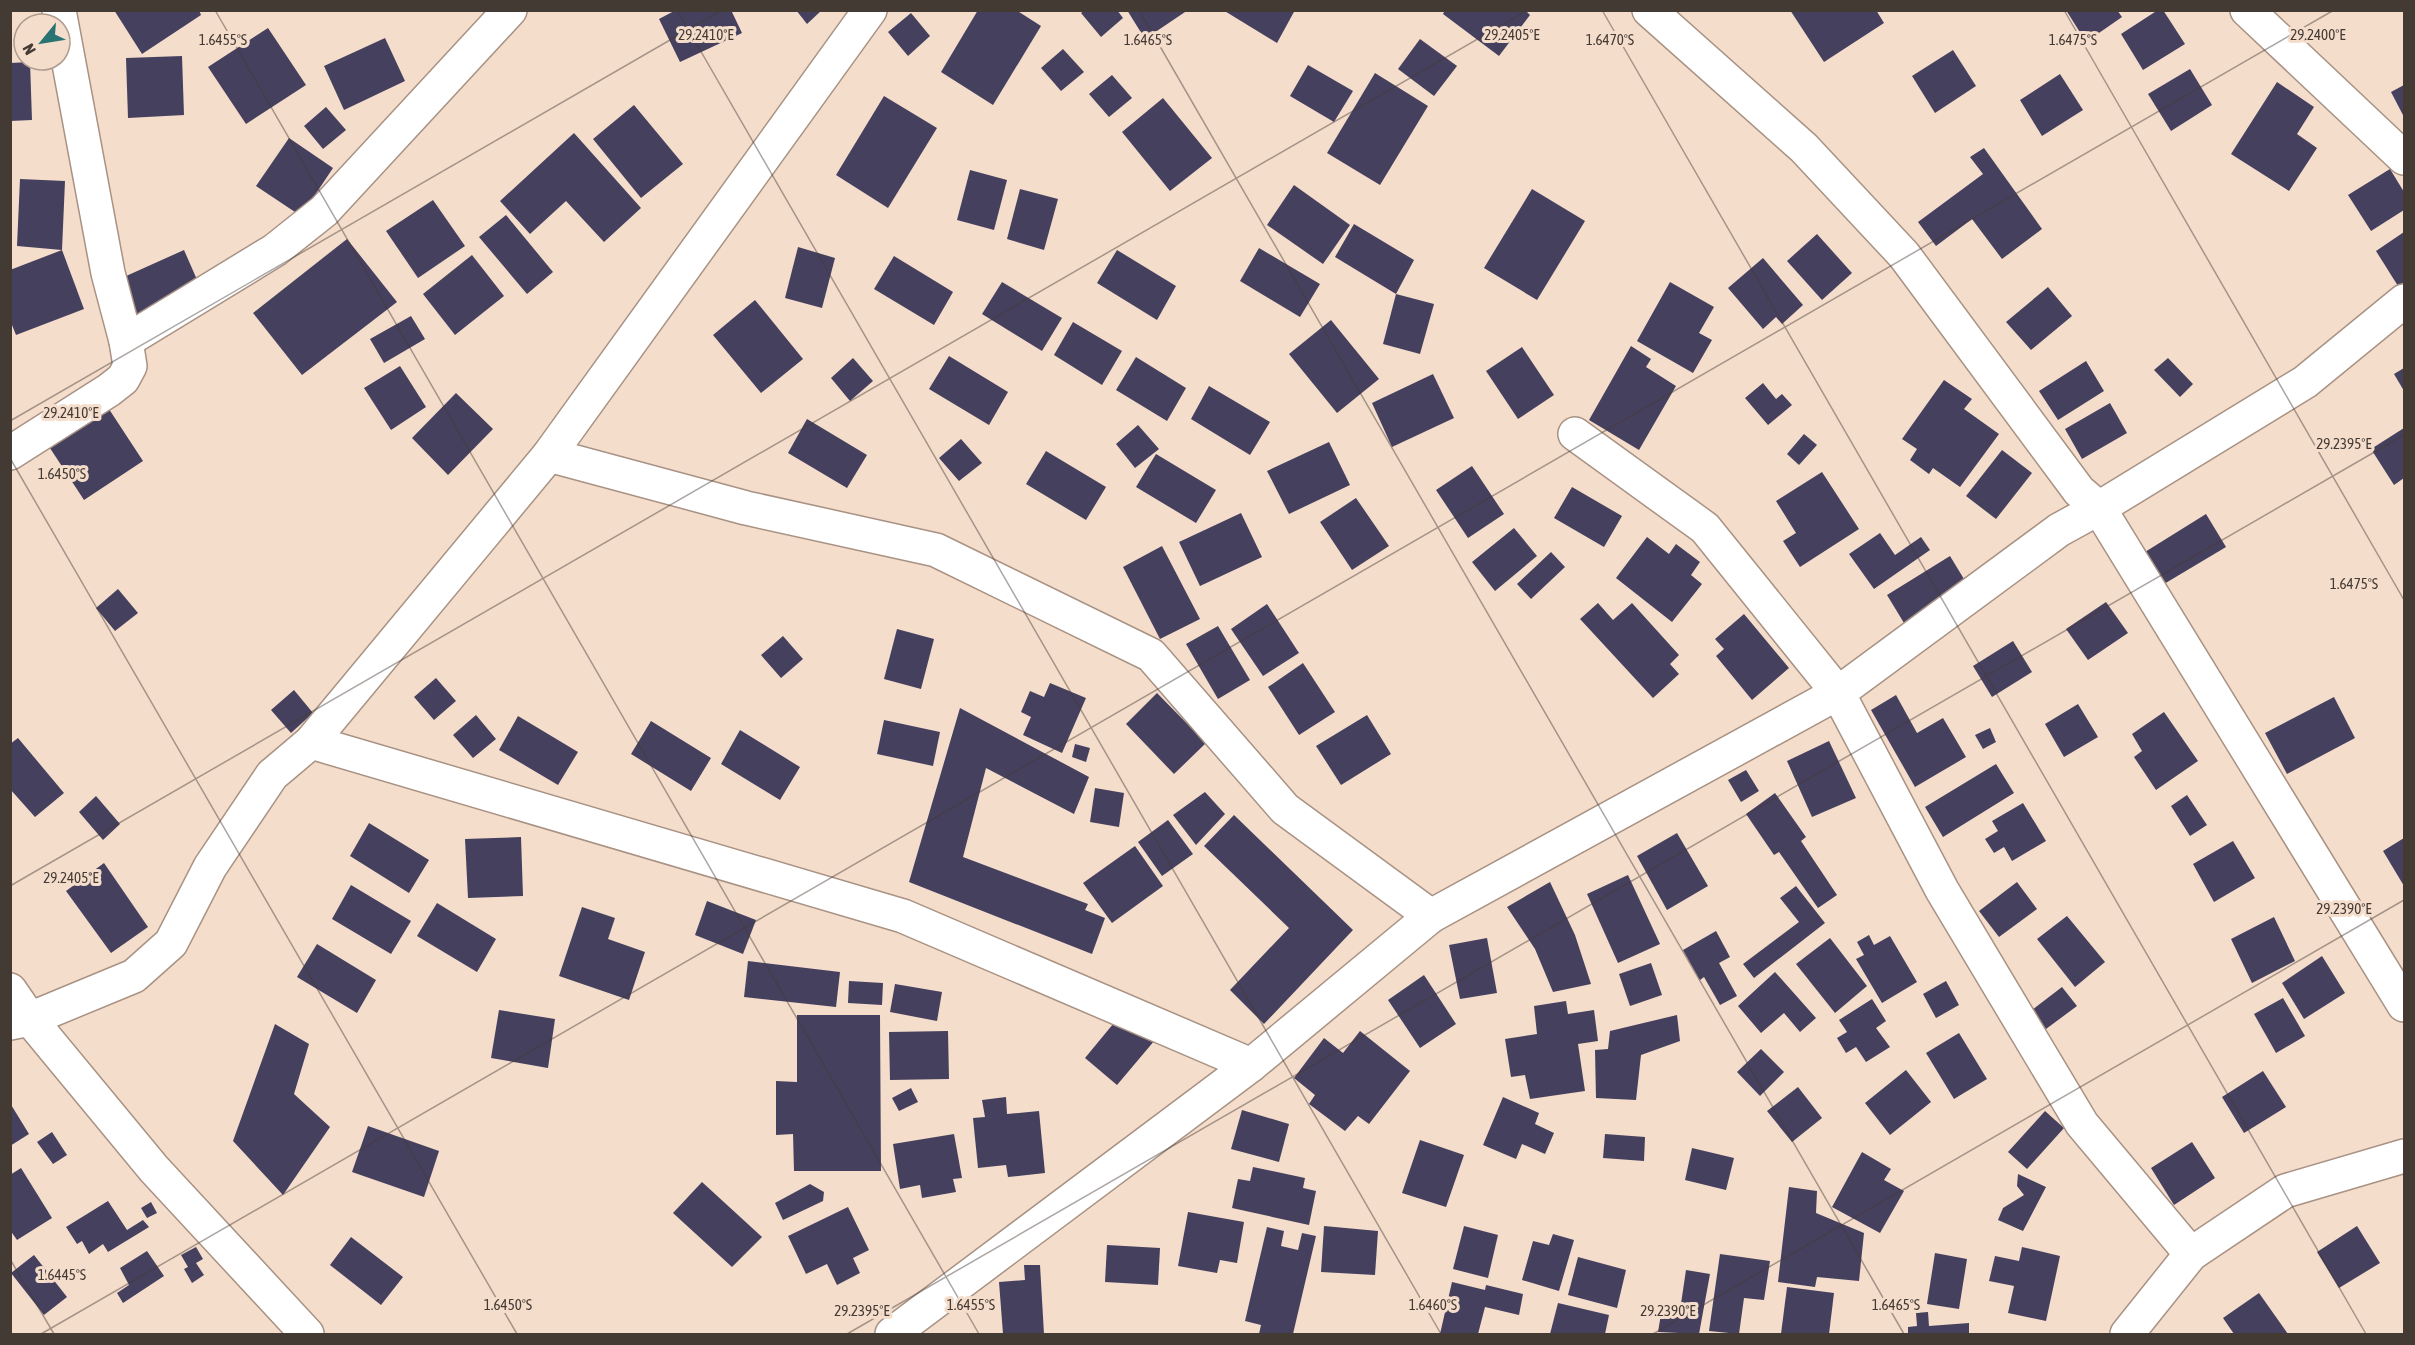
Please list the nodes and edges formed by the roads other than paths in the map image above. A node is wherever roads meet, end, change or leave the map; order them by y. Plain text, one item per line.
1 (59, 10) edge
2 (870, 10) edge
3 (1649, 10) edge
4 (2247, 10) edge
5 (502, 14) edge
6 (2404, 158) edge
7 (2404, 301) edge
8 (126, 341) junction
9 (1575, 434) dead end
10 (10, 453) edge
11 (549, 455) junction
12 (2099, 508) junction
13 (1838, 693) junction
14 (310, 742) junction
15 (1431, 916) junction
16 (10, 990) edge
17 (2404, 1005) edge
18 (20, 1021) edge
19 (1251, 1065) junction
20 (2404, 1156) edge
21 (2191, 1254) junction
22 (307, 1335) edge
23 (892, 1335) edge
24 (2127, 1335) edge

1 - 8 street
2 - 11 street
3 - 12 street
4 - 6 street
5 - 8 street
7 - 12 street
8 - 10 street
9 - 13 street
11 - 14 street
11 - 15 street
12 - 13 street
12 - 17 street
13 - 15 street
13 - 21 street
14 - 18 street
14 - 19 street
15 - 19 street
16 - 18 street
18 - 22 street
19 - 23 street
20 - 21 street
21 - 24 street

